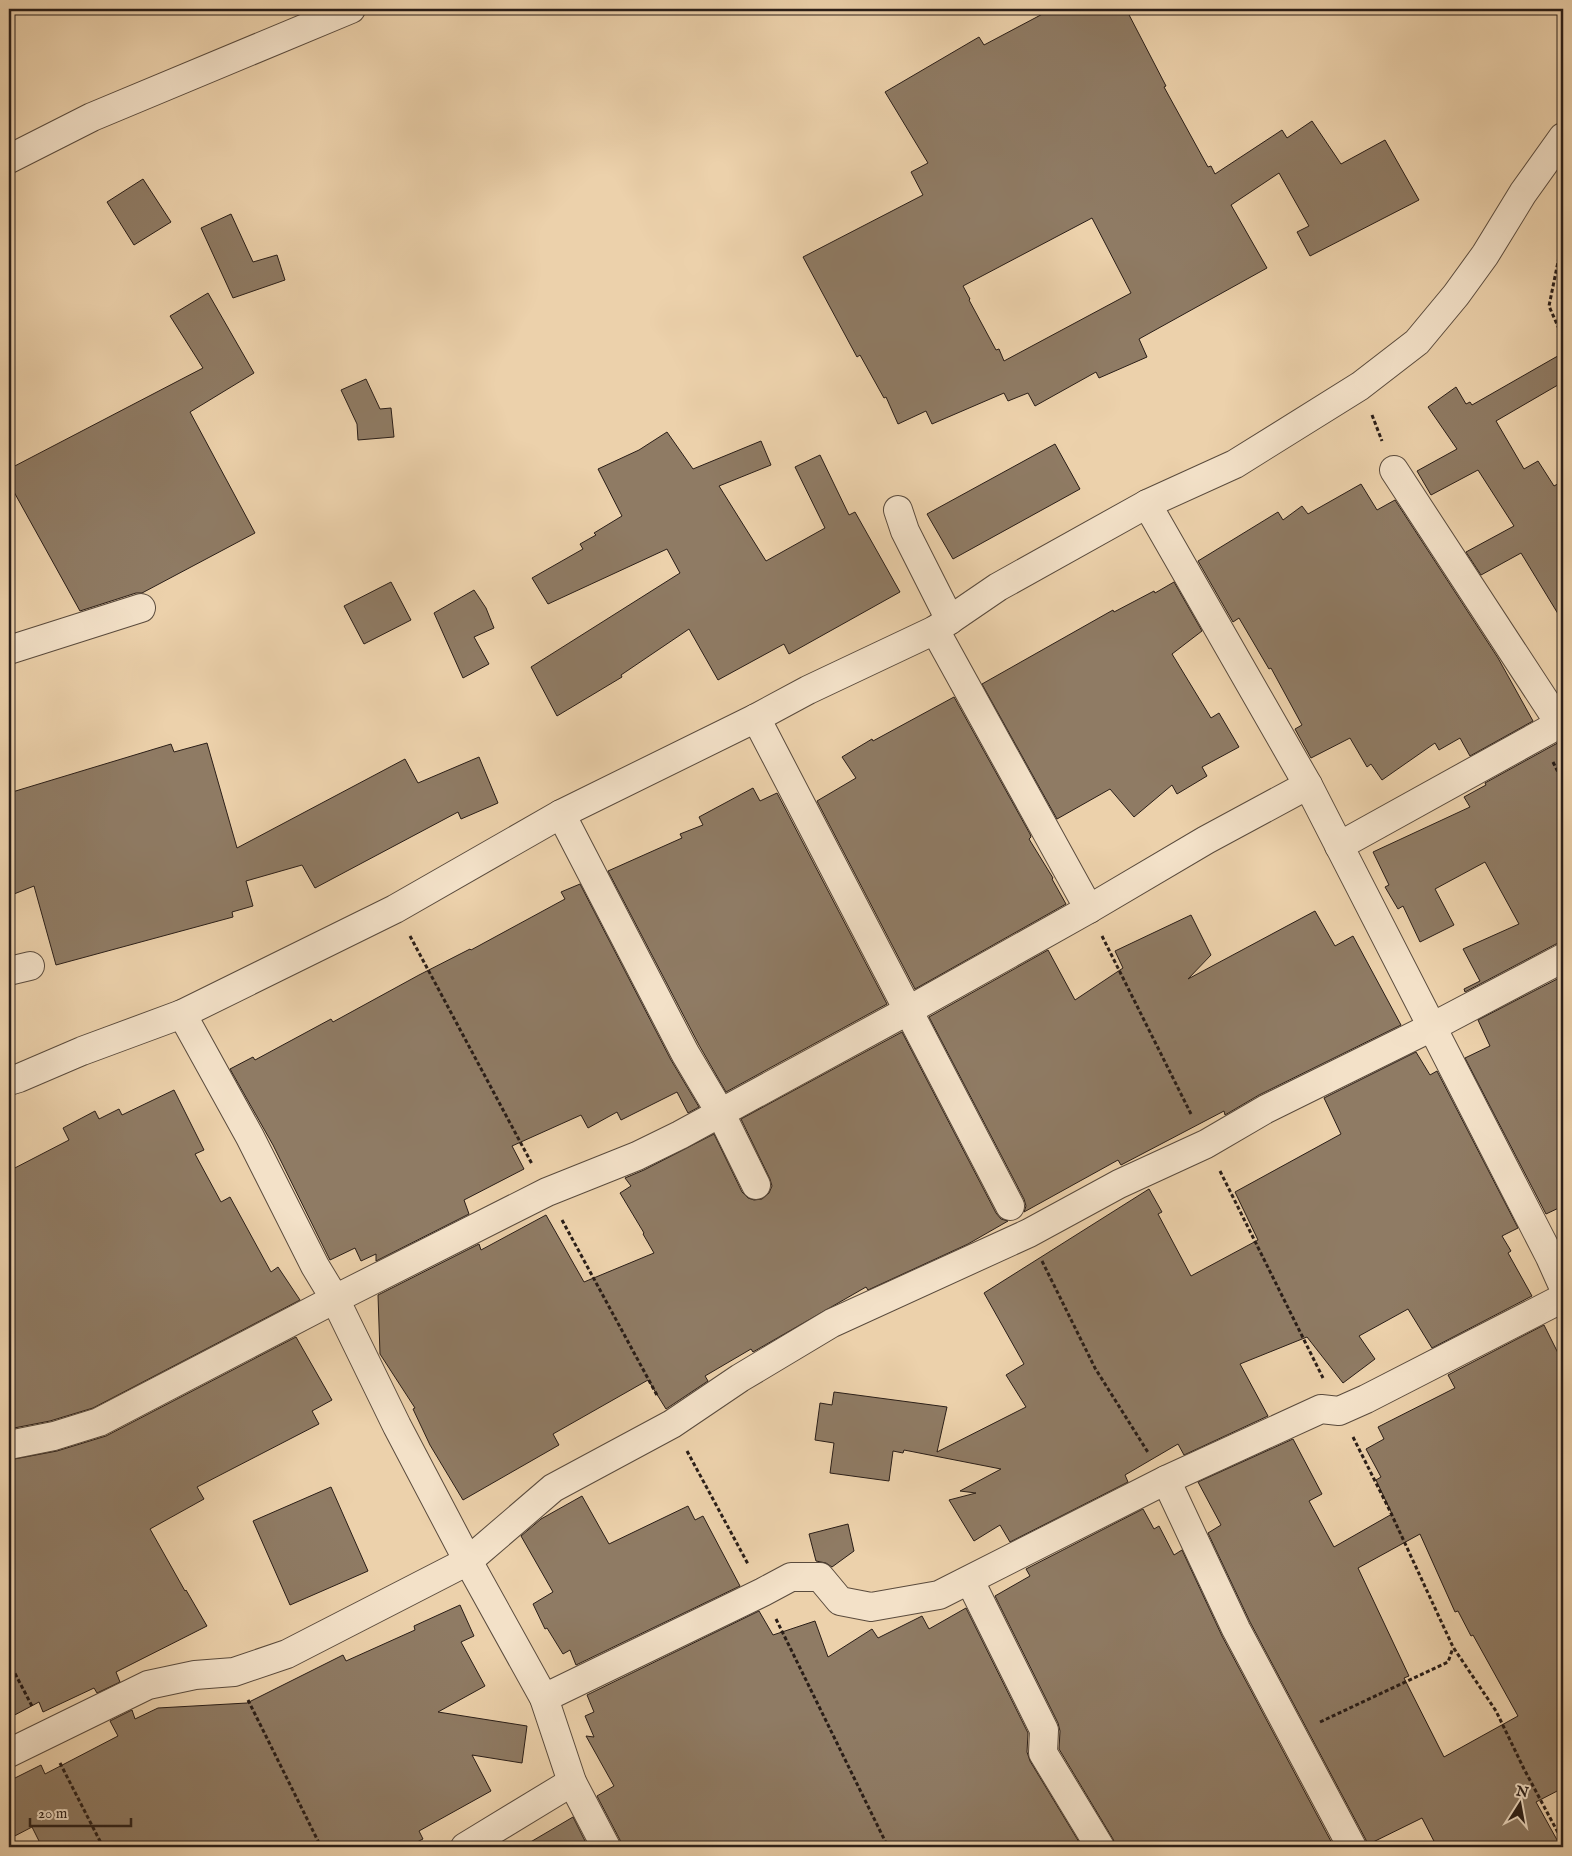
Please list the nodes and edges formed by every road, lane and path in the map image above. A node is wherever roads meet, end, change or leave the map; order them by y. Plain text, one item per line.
1 (351, 9) edge
2 (1563, 137) edge
3 (9, 159) edge
4 (1559, 257) dead end
5 (1563, 338) edge
6 (1360, 386) junction
7 (1394, 470) joint
8 (1147, 504) junction
9 (898, 510) dead end
10 (141, 608) dead end
11 (943, 625) junction
12 (9, 650) edge
13 (756, 718) junction
14 (1562, 723) edge
15 (1308, 785) junction
16 (561, 814) junction
17 (1339, 846) junction
18 (395, 909) junction
19 (1089, 909) junction
20 (1563, 958) edge
21 (909, 1010) junction
22 (182, 1014) junction
23 (1432, 1027) junction
24 (9, 1081) edge
25 (720, 1112) junction
26 (1206, 1144) junction
27 (756, 1185) dead end
28 (547, 1192) junction
29 (1010, 1206) dead end
30 (1029, 1233) junction
31 (1557, 1254) edge
32 (1563, 1286) edge
33 (1563, 1298) edge
34 (335, 1299) junction
35 (1339, 1411) junction
36 (672, 1424) junction
37 (9, 1445) edge
38 (1166, 1480) junction
39 (468, 1560) junction
40 (970, 1581) junction
41 (763, 1592) junction
42 (1453, 1648) junction
43 (234, 1672) junction
44 (544, 1698) junction
45 (1292, 1734) junction
46 (9, 1753) edge
47 (572, 1782) junction
48 (1563, 1842) edge
49 (321, 1847) edge
50 (465, 1847) edge
51 (606, 1847) edge
52 (888, 1847) edge
53 (1100, 1847) edge
54 (1352, 1847) edge

1 - 3 street
2 - 6 street
4 - 5 path
6 - 7 path
6 - 8 street
7 - 14 street
8 - 11 street
8 - 15 street
9 - 11 street
10 - 12 street
11 - 13 street
11 - 19 street
13 - 16 street
13 - 21 street
14 - 17 street
15 - 17 street
15 - 19 street
16 - 18 street
16 - 25 street
17 - 23 street
18 - 22 street
18 - 28 path
19 - 21 street
19 - 26 path
20 - 23 street
21 - 25 street
21 - 29 street
22 - 24 street
22 - 34 street
23 - 26 street
23 - 31 street
25 - 27 street
25 - 28 street
26 - 30 street
26 - 35 path
28 - 34 street
28 - 36 path
30 - 36 street
30 - 38 path
31 - 32 street
33 - 35 street
34 - 37 street
34 - 39 street
35 - 38 street
35 - 42 path
36 - 39 street
36 - 41 path
38 - 40 street
38 - 45 street
39 - 43 street
39 - 44 street
40 - 41 street
40 - 53 street
41 - 44 street
41 - 52 path
42 - 45 path
42 - 48 path
43 - 46 street
43 - 49 path
44 - 47 street
45 - 54 street
47 - 50 street
47 - 51 street

